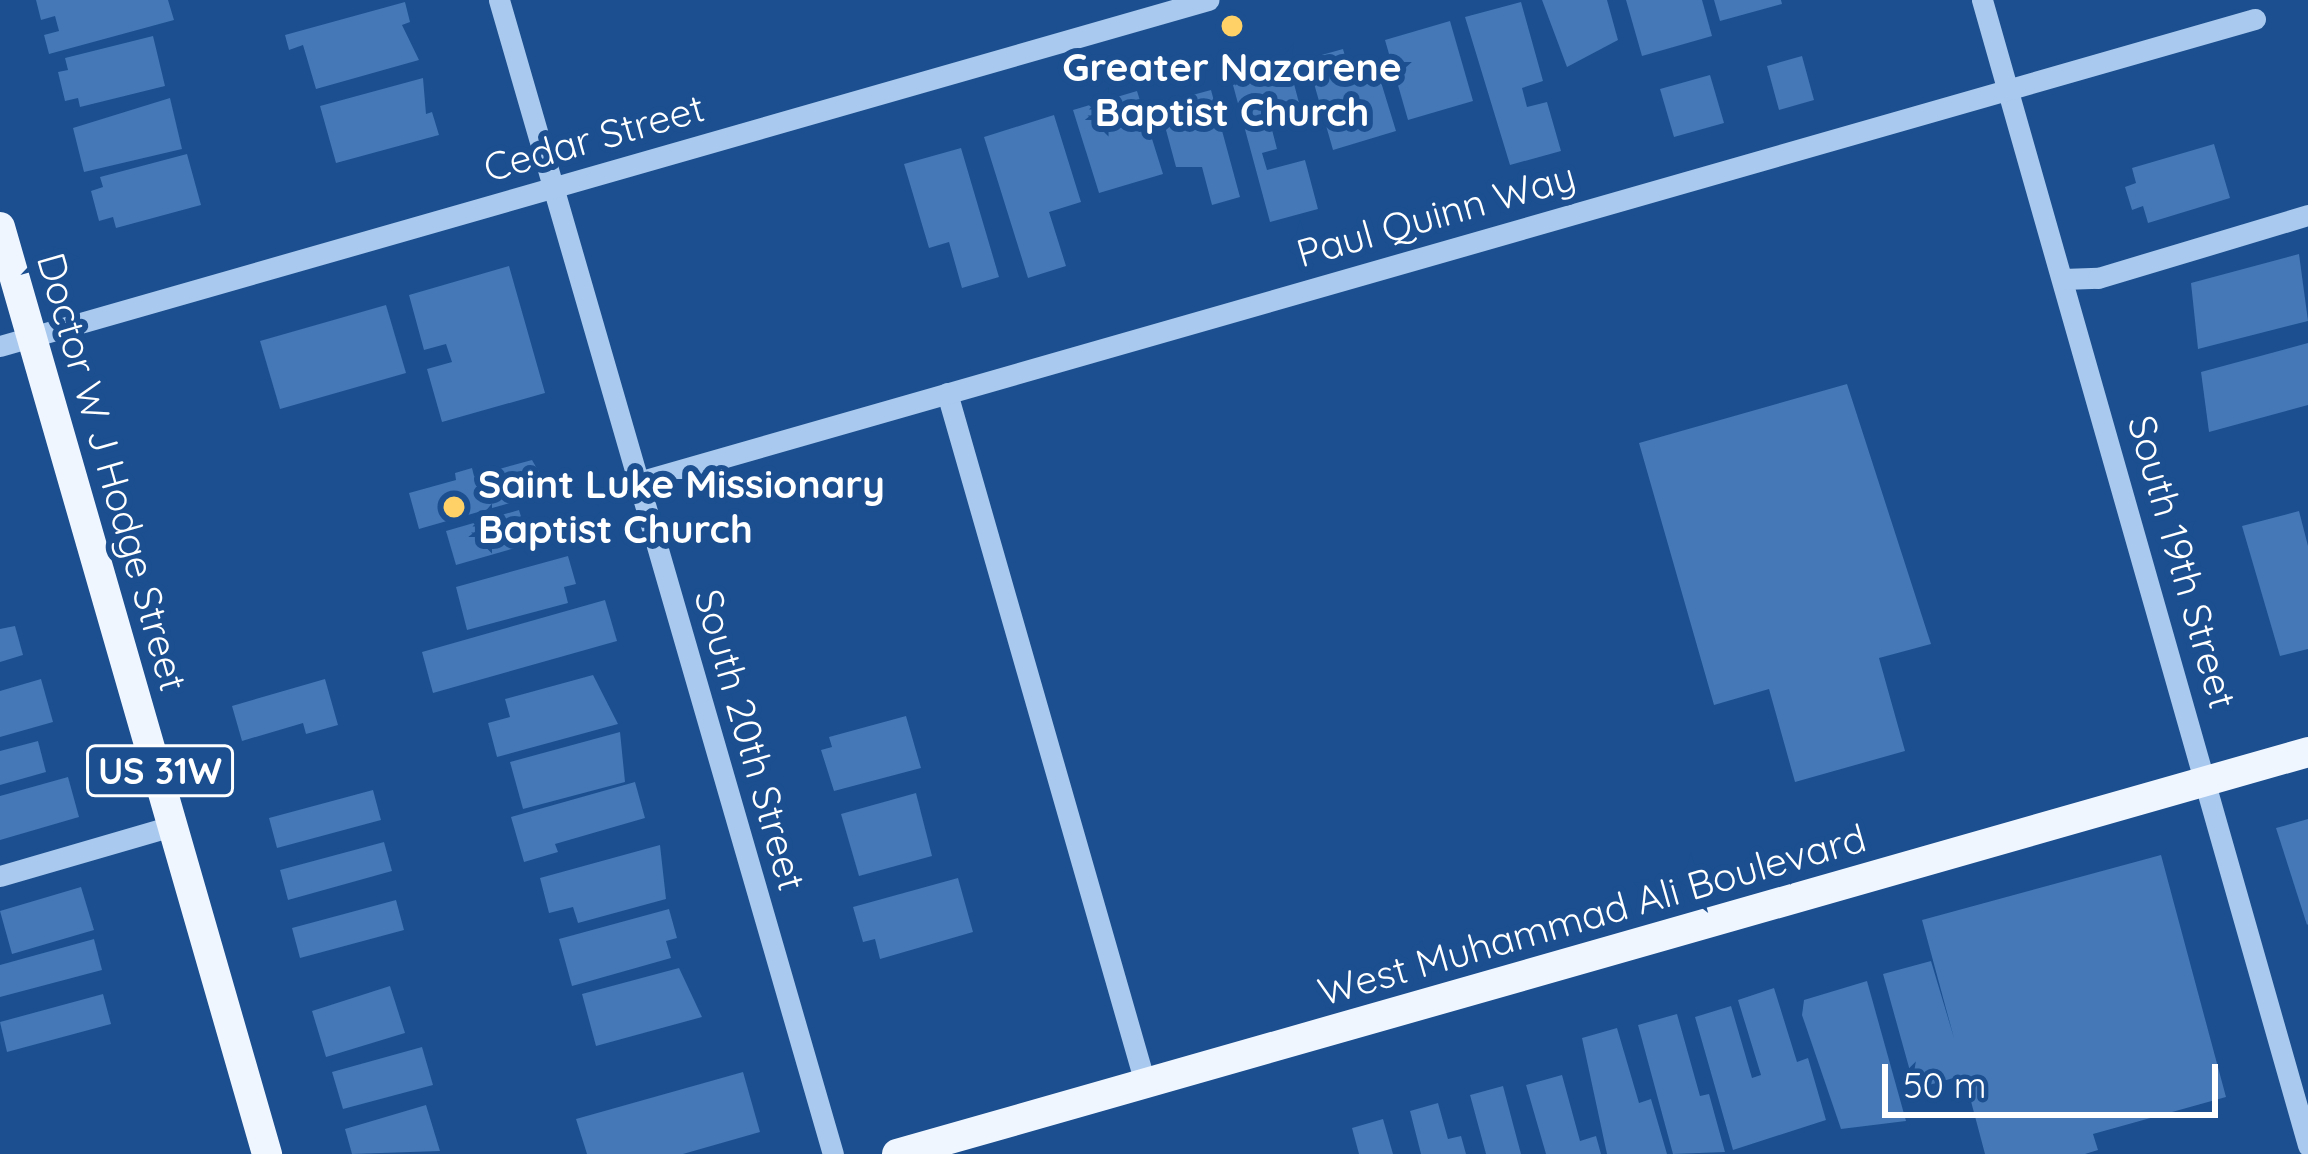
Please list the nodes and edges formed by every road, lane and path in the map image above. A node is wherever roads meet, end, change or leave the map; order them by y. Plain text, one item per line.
1 (499, 0) edge
2 (1208, 0) edge
3 (1982, 0) edge
4 (2255, 19) dead end
5 (2009, 87) junction
6 (552, 188) junction
7 (2308, 215) edge
8 (0, 227) edge
9 (2062, 279) junction
10 (32, 337) junction
11 (0, 346) edge
12 (947, 393) junction
13 (638, 482) junction
14 (2308, 752) edge
15 (2207, 779) junction
16 (176, 825) junction
17 (0, 876) edge
18 (1145, 1083) junction
19 (2308, 1145) edge
20 (267, 1154) edge
21 (832, 1154) edge
22 (897, 1154) edge

1 - 6 street, South 20th Street
2 - 6 street, Cedar Street
3 - 5 street, South 19th Street
4 - 5 street, Paul Quinn Way
5 - 9 street, South 19th Street
5 - 12 street, Paul Quinn Way
6 - 10 street, Cedar Street
6 - 13 street, South 20th Street
7 - 9 street
8 - 10 main road, Doctor W J Hodge Street / US 31W
9 - 15 street, South 19th Street
10 - 11 street, Cedar Street
10 - 16 main road, Doctor W J Hodge Street / US 31W
12 - 13 street, Paul Quinn Way
12 - 18 street
13 - 21 street, South 20th Street
14 - 15 main road, West Muhammad Ali Boulevard
15 - 18 main road, West Muhammad Ali Boulevard
15 - 19 street, South 19th Street
16 - 17 street
16 - 20 main road, Doctor W J Hodge Street / US 31W
18 - 22 main road, West Muhammad Ali Boulevard

